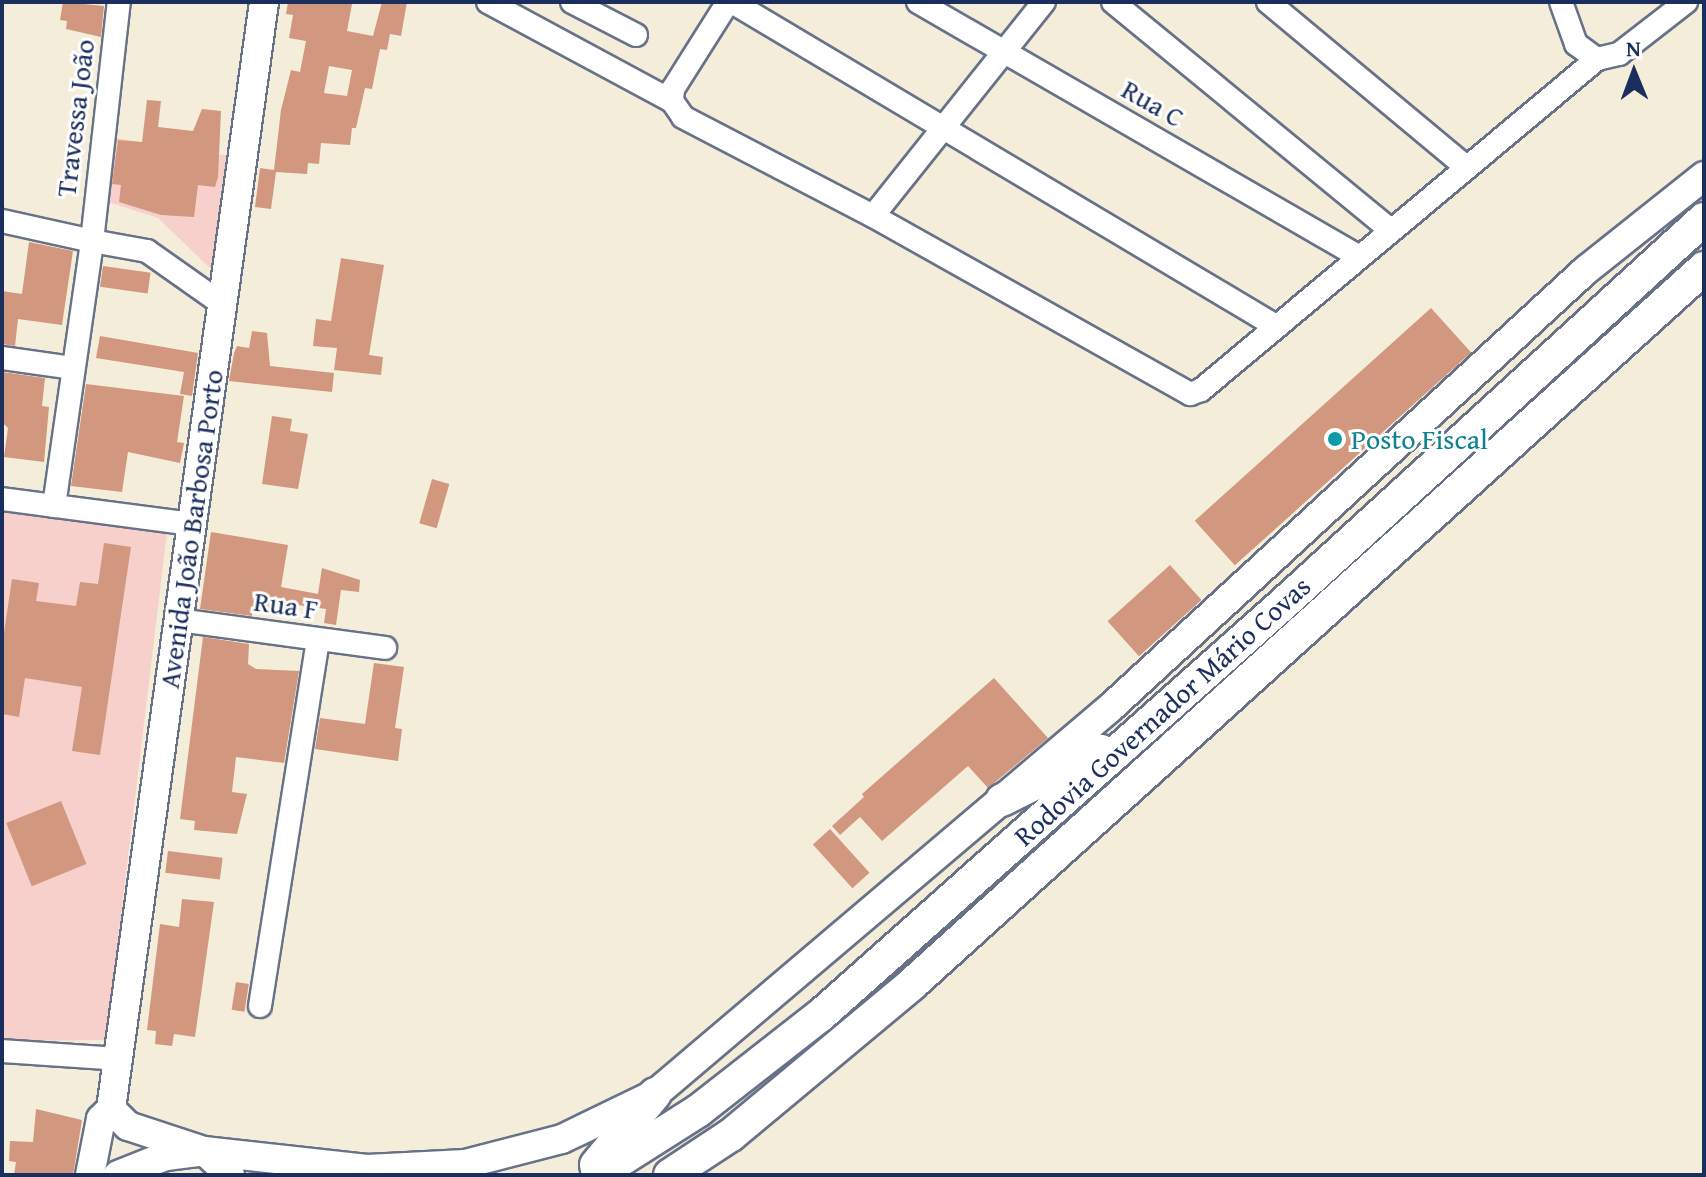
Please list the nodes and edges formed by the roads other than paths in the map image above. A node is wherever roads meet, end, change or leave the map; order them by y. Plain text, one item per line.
1 (119, 2) edge
2 (264, 2) edge
3 (488, 2) edge
4 (572, 2) edge
5 (730, 2) edge
6 (918, 2) edge
7 (1044, 2) edge
8 (1113, 2) edge
9 (1268, 2) edge
10 (1561, 2) edge
11 (1686, 2) edge
12 (512, 7) edge
13 (636, 35) dead end
14 (1005, 53) junction
15 (1597, 59) junction
16 (672, 101) junction
17 (944, 129) junction
18 (1467, 168) junction
19 (1704, 176) edge
20 (873, 216) junction
21 (1704, 219) edge
22 (2, 221) edge
23 (1391, 230) junction
24 (92, 241) junction
25 (1358, 256) junction
26 (1704, 268) edge
27 (222, 304) junction
28 (1274, 325) junction
29 (2, 358) edge
30 (73, 368) junction
31 (2, 499) edge
32 (54, 506) junction
33 (192, 524) junction
34 (179, 620) junction
35 (318, 640) junction
36 (385, 648) dead end
37 (1139, 732) junction
38 (1002, 800) junction
39 (260, 1006) dead end
40 (2, 1051) edge
41 (118, 1060) junction
42 (655, 1094) junction
43 (111, 1109) junction
44 (204, 1151) junction
45 (90, 1175) edge
46 (118, 1175) edge
47 (230, 1175) edge
48 (588, 1175) edge
49 (597, 1175) edge
50 (670, 1175) edge

1 - 24 street, Travessa João
2 - 27 main road, Avenida João Barbosa Porto
3 - 12 street
4 - 13 street
5 - 16 street
5 - 17 street
6 - 14 street, Rua C
7 - 14 street
8 - 23 street
9 - 18 street
10 - 15 street
11 - 15 street
12 - 16 street
14 - 17 street
14 - 25 street, Rua C
15 - 18 street
16 - 20 street
17 - 20 street
17 - 28 street
18 - 23 street
19 - 38 main road
20 - 28 street
21 - 37 highway, Rodovia Governador Mário Covas
22 - 24 street
23 - 25 street
24 - 27 street
24 - 30 street, Travessa João
25 - 28 street
26 - 50 highway, Rodovia Governador Mário Covas
27 - 33 main road, Avenida João Barbosa Porto
29 - 30 street
30 - 32 street, Travessa João
31 - 32 street
32 - 33 street
33 - 34 main road, Avenida João Barbosa Porto
34 - 35 street, Rua F
34 - 41 main road, Avenida João Barbosa Porto
35 - 36 street, Rua F
35 - 39 street
37 - 38 highway
37 - 49 highway, Rodovia Governador Mário Covas
38 - 42 main road
40 - 41 street
41 - 43 main road, Avenida João Barbosa Porto
42 - 44 main road
42 - 48 highway
43 - 44 main road
43 - 45 main road, Avenida João Barbosa Porto
44 - 46 main road
44 - 47 main road

